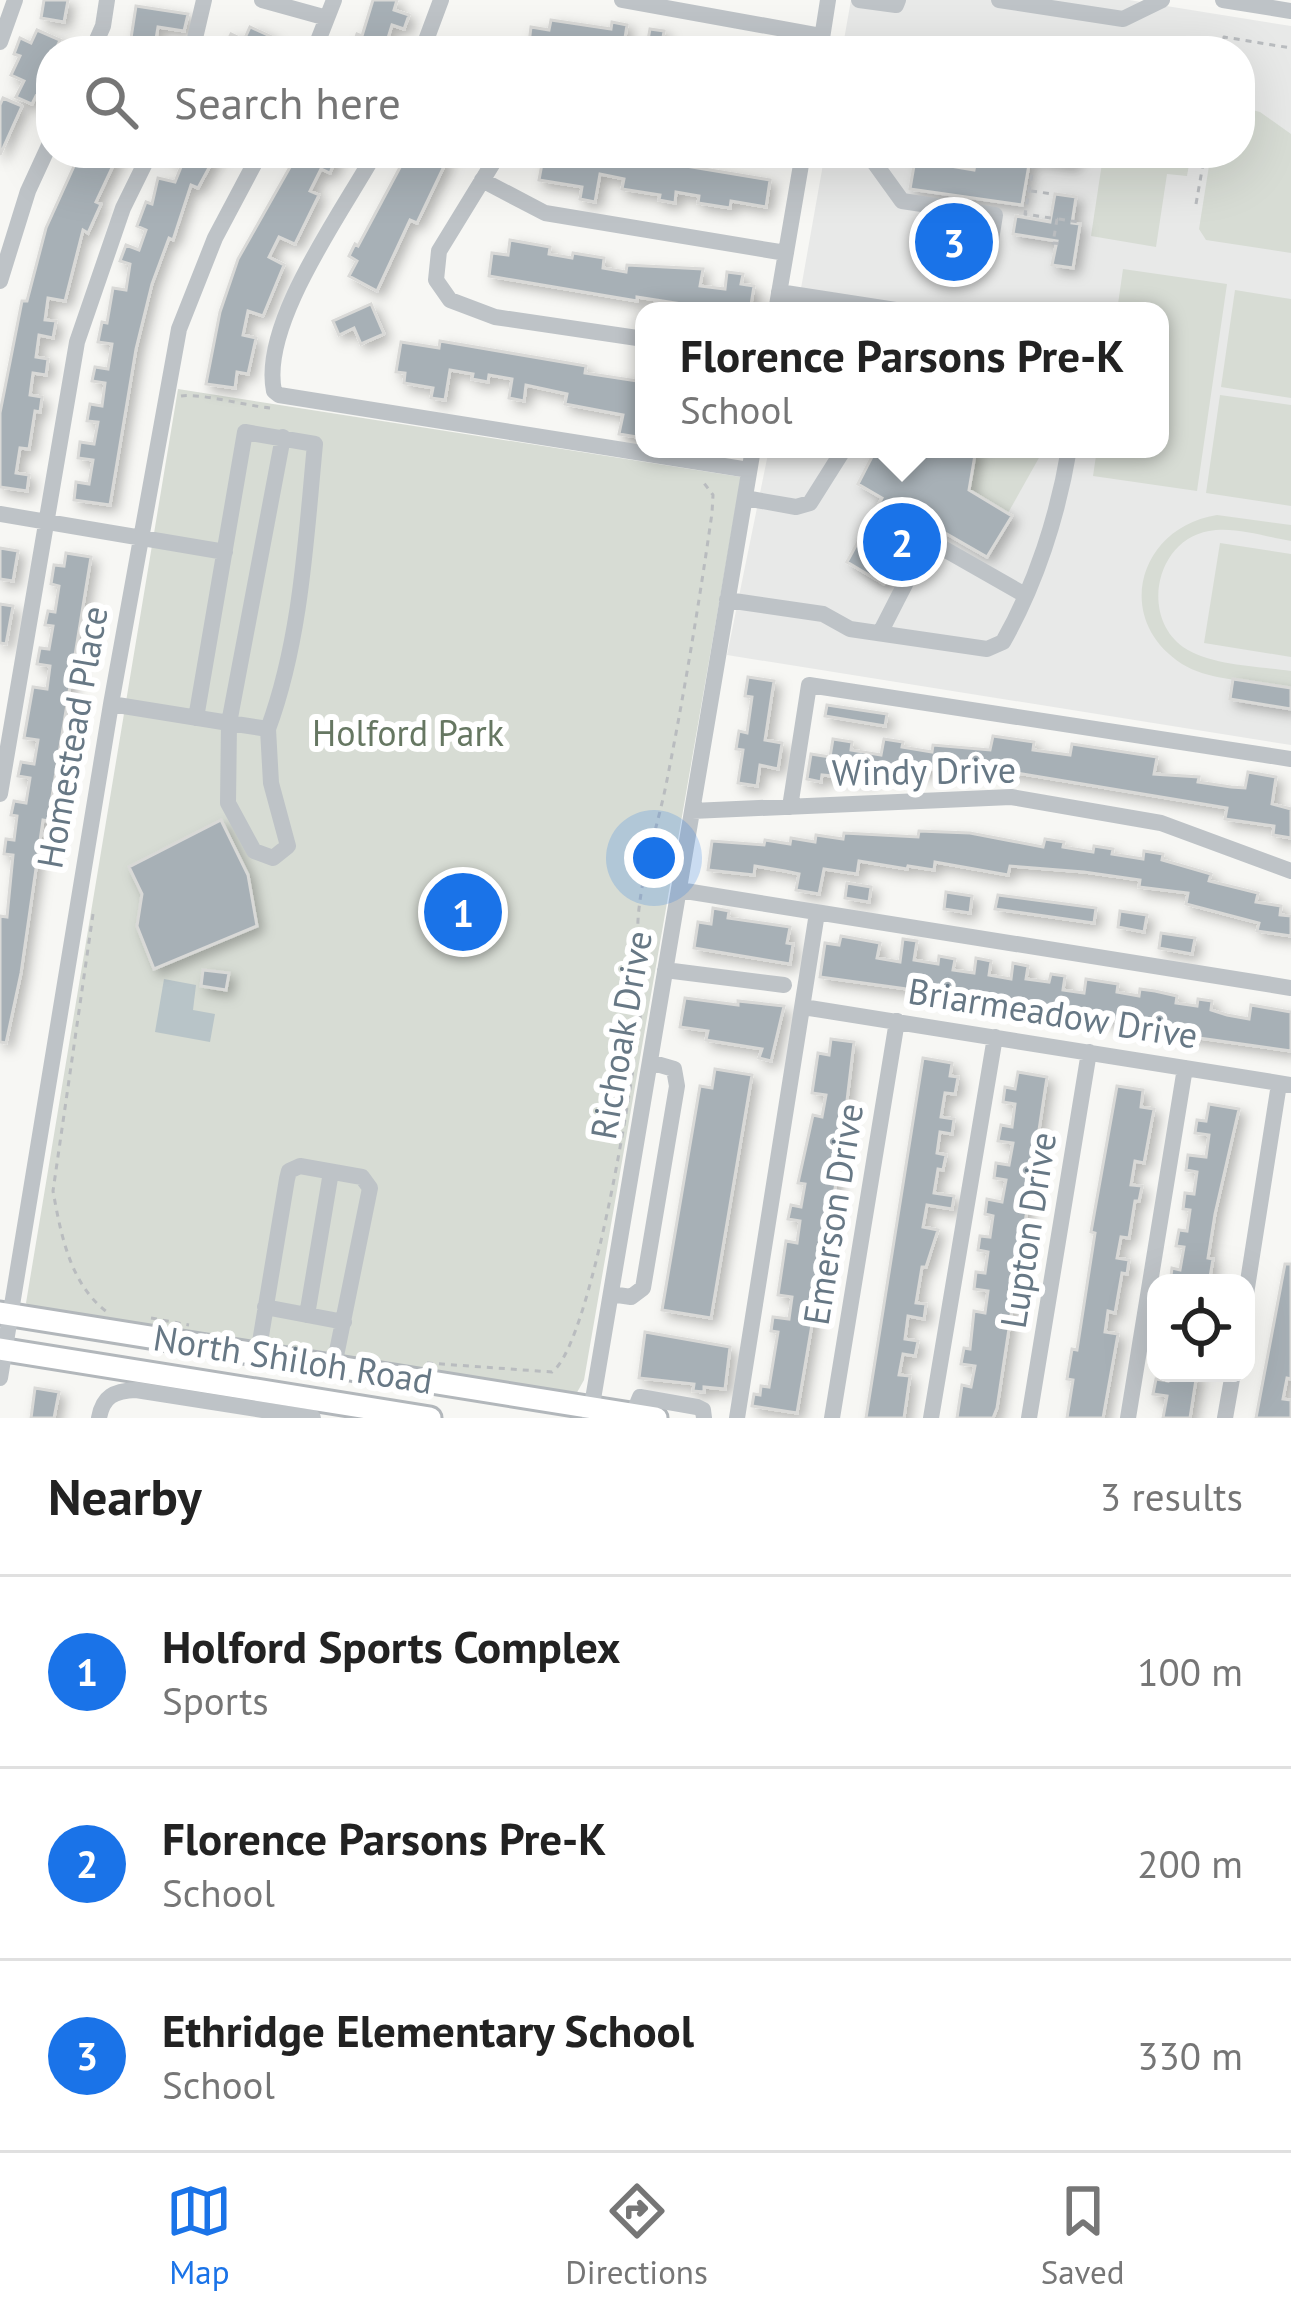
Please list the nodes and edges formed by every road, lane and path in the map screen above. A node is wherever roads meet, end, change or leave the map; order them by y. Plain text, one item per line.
1 (15, 0) edge
2 (107, 0) edge
3 (204, 0) edge
4 (262, 0) edge
5 (441, 0) edge
6 (622, 0) edge
7 (828, 0) edge
8 (859, 0) edge
9 (998, 0) edge
10 (1162, 0) edge
11 (1223, 0) edge
12 (897, 3) edge
13 (331, 9) edge
14 (1291, 11) edge
15 (99, 36) edge
16 (196, 36) edge
17 (428, 36) edge
18 (785, 36) edge
19 (822, 36) edge
20 (0, 42) edge
21 (1255, 42) edge
22 (1291, 48) edge
23 (39, 168) edge
24 (143, 168) edge
25 (252, 168) edge
26 (367, 168) edge
27 (490, 168) edge
28 (800, 168) edge
29 (879, 168) edge
30 (1033, 168) edge
31 (1202, 168) edge
32 (482, 180) junction
33 (1029, 190) junction
34 (1054, 194) dead end
35 (1196, 204) dead end
36 (1057, 219) junction
37 (1078, 222) dead end
38 (1063, 244) dead end
39 (990, 246) dead end
40 (786, 253) junction
41 (0, 281) edge
42 (779, 292) junction
43 (777, 302) edge
44 (844, 302) edge
45 (635, 338) edge
46 (285, 410) dead end
47 (178, 413) dead end
48 (284, 437) junction
49 (635, 452) edge
50 (674, 458) edge
51 (751, 458) edge
52 (838, 458) edge
53 (1067, 458) edge
54 (749, 470) junction
55 (698, 478) dead end
56 (745, 499) junction
57 (0, 514) edge
58 (46, 522) junction
59 (139, 538) junction
60 (225, 552) junction
61 (1025, 595) junction
62 (727, 600) junction
63 (880, 633) junction
64 (111, 704) junction
65 (196, 718) junction
66 (229, 724) junction
67 (268, 729) junction
68 (1291, 759) edge
69 (0, 794) edge
70 (790, 806) junction
71 (692, 811) junction
72 (1291, 871) edge
73 (679, 890) junction
74 (95, 901) dead end
75 (817, 913) junction
76 (665, 970) junction
77 (784, 985) dead end
78 (1291, 988) edge
79 (803, 1007) junction
80 (898, 1021) junction
81 (995, 1036) junction
82 (1089, 1052) junction
83 (650, 1062) junction
84 (1185, 1068) junction
85 (1285, 1085) edge
86 (331, 1172) junction
87 (1250, 1274) edge
88 (611, 1294) junction
89 (265, 1307) junction
90 (4, 1313) edge
91 (307, 1315) junction
92 (135, 1316) dead end
93 (115, 1317) dead end
94 (344, 1322) junction
95 (194, 1326) dead end
96 (1, 1349) edge
97 (258, 1354) junction
98 (416, 1361) dead end
99 (334, 1366) junction
100 (0, 1378) edge
101 (1232, 1382) edge
102 (320, 1409) edge
103 (591, 1413) edge
104 (633, 1414) junction
105 (99, 1418) edge
106 (430, 1418) edge
107 (656, 1418) edge
108 (704, 1418) edge
109 (737, 1418) edge
110 (832, 1418) edge
111 (931, 1418) edge
112 (1029, 1418) edge
113 (1128, 1418) edge
114 (1226, 1418) edge

1 - 20 street
2 - 15 street
3 - 16 street
4 - 13 street
5 - 17 street
6 - 18 street
7 - 19 street
8 - 12 street
9 - 10 street
11 - 14 street
21 - 22 path
23 - 41 street
24 - 58 street
25 - 59 street, Homestead Place
26 - 49 street
27 - 32 street
28 - 40 street
29 - 39 street
30 - 33 path
31 - 35 path
32 - 40 street
32 - 45 street
33 - 34 path
33 - 36 path
36 - 37 path
36 - 38 path
40 - 42 street
42 - 43 street
42 - 44 street
46 - 47 path
48 - 60 street
48 - 66 street
48 - 67 street
50 - 54 street
51 - 54 street, Richoak Drive
52 - 56 street
53 - 61 street
54 - 56 street, Richoak Drive
55 - 98 path
56 - 62 street, Richoak Drive
57 - 58 street
58 - 59 street
58 - 69 street
59 - 60 street
59 - 64 street, Homestead Place
60 - 65 street
61 - 63 street
61 - 63 street
62 - 63 street
62 - 71 street, Richoak Drive
64 - 65 street
64 - 90 street, Homestead Place
65 - 66 street
66 - 67 street
66 - 67 street
68 - 70 street
70 - 71 street, Windy Drive
70 - 72 street, Windy Drive
71 - 73 street, Richoak Drive
73 - 75 street
73 - 76 street, Richoak Drive
74 - 93 path
75 - 78 street
75 - 79 street
76 - 77 street
76 - 83 street, Richoak Drive
79 - 80 street, Briarmeadow Drive
79 - 109 street
80 - 81 street, Briarmeadow Drive
80 - 110 street, Emerson Drive
81 - 82 street, Briarmeadow Drive
81 - 111 street
82 - 84 street, Briarmeadow Drive
82 - 112 street, Lupton Drive
83 - 88 street, Richoak Drive
83 - 88 street
84 - 85 street, Briarmeadow Drive
84 - 113 street
85 - 87 street
86 - 89 street
86 - 91 street
86 - 94 street
88 - 103 street, Richoak Drive
89 - 91 street
89 - 97 street
90 - 96 street, Homestead Place
90 - 97 main road, North Shiloh Road
91 - 94 street
92 - 95 path
94 - 99 street
96 - 100 street, Homestead Place
96 - 102 main road, North Shiloh Road
97 - 99 main road, North Shiloh Road
99 - 102 main road
99 - 103 main road, North Shiloh Road
101 - 114 street
102 - 105 street
102 - 106 main road, North Shiloh Road
103 - 104 main road, North Shiloh Road
104 - 107 main road, North Shiloh Road
104 - 108 street

